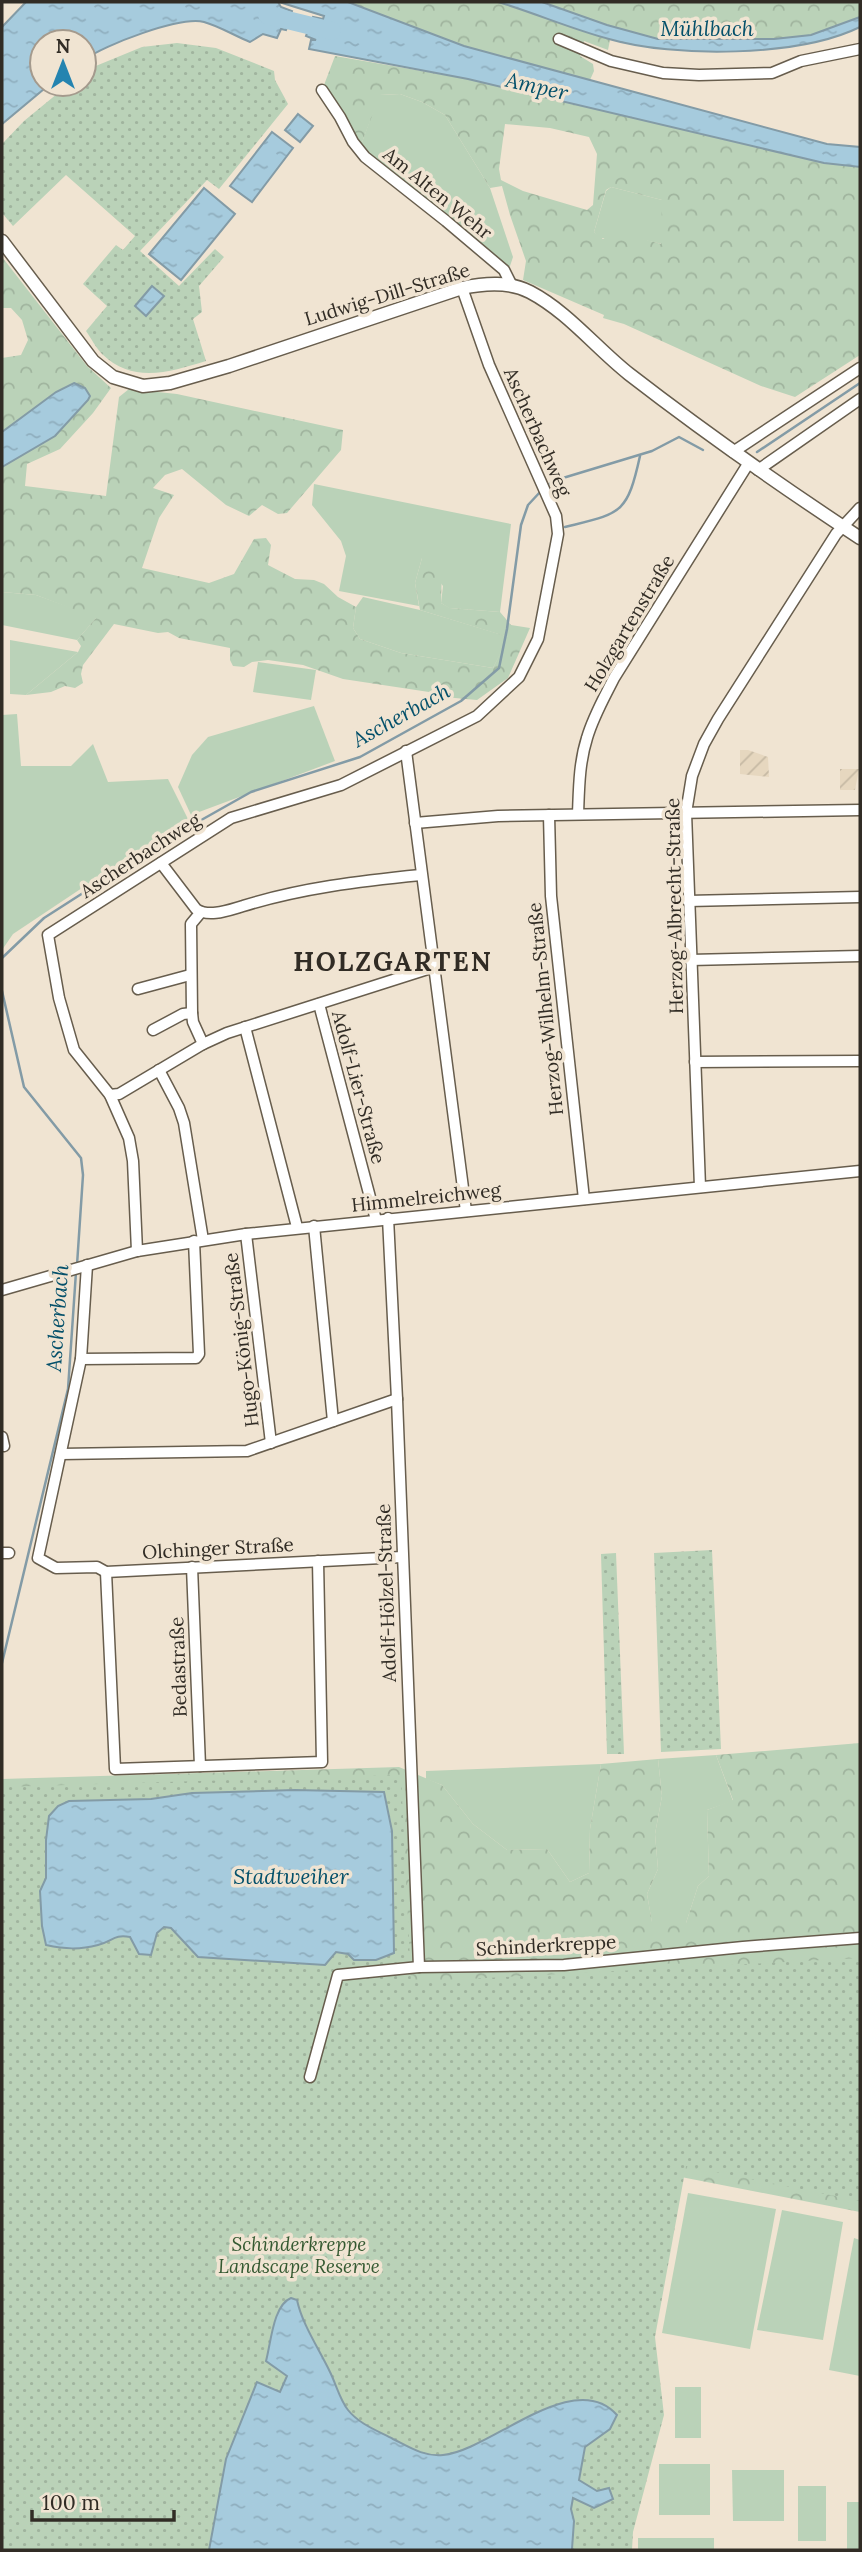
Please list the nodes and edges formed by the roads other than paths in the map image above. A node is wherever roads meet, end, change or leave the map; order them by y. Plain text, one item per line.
1 (559, 39) dead end
2 (860, 49) edge
3 (322, 90) dead end
4 (2, 241) edge
5 (512, 286) junction
6 (462, 288) junction
7 (860, 368) edge
8 (860, 399) edge
9 (733, 452) junction
10 (753, 467) junction
11 (860, 508) edge
12 (843, 527) junction
13 (860, 538) edge
14 (406, 751) junction
15 (860, 810) edge
16 (686, 813) junction
17 (578, 814) junction
18 (549, 815) junction
19 (415, 823) junction
20 (161, 863) junction
21 (421, 875) junction
22 (860, 897) edge
23 (688, 901) junction
24 (201, 912) junction
25 (860, 956) edge
26 (690, 960) junction
27 (434, 968) junction
28 (190, 975) junction
29 (138, 989) dead end
30 (318, 1004) junction
31 (191, 1013) junction
32 (244, 1027) junction
33 (153, 1030) dead end
34 (203, 1044) junction
35 (860, 1060) edge
36 (695, 1062) junction
37 (159, 1070) junction
38 (110, 1095) junction
39 (860, 1171) edge
40 (700, 1187) junction
41 (584, 1199) junction
42 (466, 1211) junction
43 (382, 1219) junction
44 (314, 1226) junction
45 (297, 1227) junction
46 (246, 1234) junction
47 (198, 1240) junction
48 (137, 1251) junction
49 (85, 1266) junction
50 (2, 1290) edge
51 (80, 1359) junction
52 (397, 1399) junction
53 (333, 1421) junction
54 (271, 1443) junction
55 (61, 1454) junction
56 (402, 1557) junction
57 (318, 1561) junction
58 (192, 1567) junction
59 (106, 1572) junction
60 (200, 1766) junction
61 (860, 1938) edge
62 (419, 1967) junction
63 (310, 2077) dead end

1 - 2 street
3 - 5 street, Am Alten Wehr
4 - 6 street, Ludwig-Dill-Straße
5 - 6 street, Ludwig-Dill-Straße
5 - 9 street, Ludwig-Dill-Straße
6 - 14 street, Ascherbachweg
7 - 9 street
8 - 10 street
9 - 10 street, Ludwig-Dill-Straße
10 - 12 street, Ludwig-Dill-Straße
10 - 17 street, Holzgartenstraße
11 - 12 street, Herzog-Albrecht-Straße
12 - 13 street, Ludwig-Dill-Straße
12 - 16 street, Herzog-Albrecht-Straße
14 - 19 street
14 - 20 street, Ascherbachweg
15 - 16 street
16 - 17 street
16 - 23 street, Herzog-Albrecht-Straße
17 - 18 street
18 - 19 street
18 - 41 street, Herzog-Wilhelm-Straße
19 - 21 street
20 - 24 street
20 - 38 street, Ascherbachweg
21 - 24 street
21 - 27 street
22 - 23 street
23 - 26 street, Herzog-Albrecht-Straße
24 - 28 street
25 - 26 street
26 - 36 street, Herzog-Albrecht-Straße
27 - 30 street
27 - 42 street
28 - 29 street
28 - 31 street
30 - 32 street
30 - 43 street, Adolf-Lier-Straße
31 - 33 street
31 - 34 street
32 - 34 street
32 - 45 street
34 - 37 street
35 - 36 street
36 - 40 street, Herzog-Albrecht-Straße
37 - 38 street
37 - 47 street
38 - 48 street
39 - 40 street, Himmelreichweg
40 - 41 street, Himmelreichweg
41 - 42 street, Himmelreichweg
42 - 43 street, Himmelreichweg
43 - 44 street, Himmelreichweg
43 - 52 street, Adolf-Hölzel-Straße
44 - 45 street, Himmelreichweg
44 - 53 street
45 - 46 street, Himmelreichweg
46 - 47 street, Himmelreichweg
46 - 54 street, Hugo-König-Straße
47 - 48 street, Himmelreichweg
47 - 51 street
48 - 49 street, Himmelreichweg
49 - 50 street, Himmelreichweg
49 - 51 street
51 - 55 street
52 - 53 street
52 - 56 street, Adolf-Hölzel-Straße
53 - 54 street
54 - 55 street
55 - 59 street, Olchinger Straße
56 - 57 street, Olchinger Straße
56 - 62 street, Adolf-Hölzel-Straße
57 - 58 street, Olchinger Straße
57 - 60 street
58 - 59 street, Olchinger Straße
58 - 60 street, Bedastraße
59 - 60 street
61 - 62 street, Schinderkreppe
62 - 63 street, Schinderkreppe

